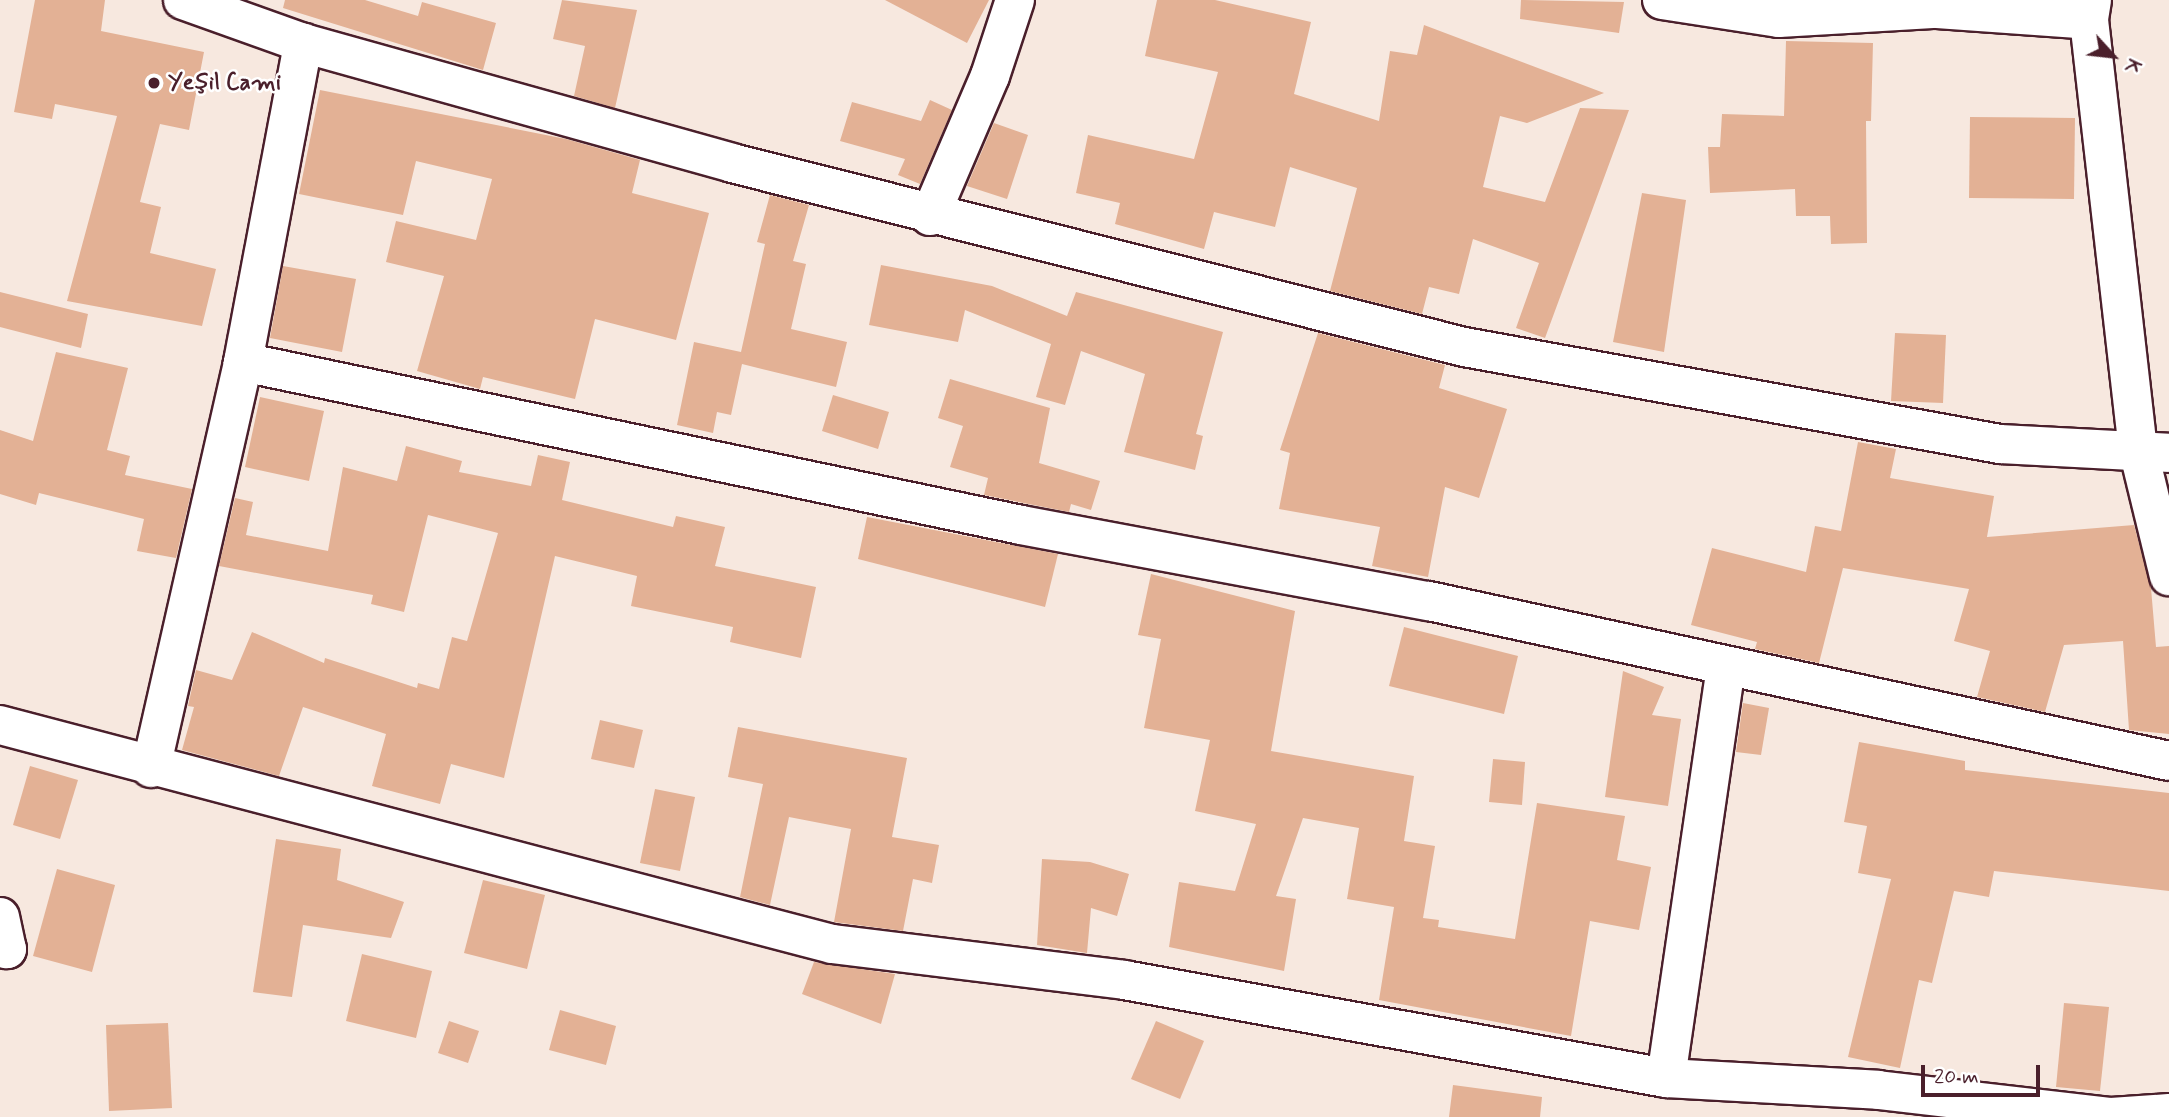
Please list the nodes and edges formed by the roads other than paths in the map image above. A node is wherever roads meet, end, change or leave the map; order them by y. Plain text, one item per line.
1 (183, 0) edge
2 (1015, 0) edge
3 (1662, 0) edge
4 (2091, 10) edge
5 (303, 43) junction
6 (930, 216) junction
7 (243, 362) junction
8 (2153, 451) edge
9 (2169, 576) edge
10 (1726, 668) junction
11 (0, 725) edge
12 (2169, 761) edge
13 (151, 768) junction
14 (0, 917) edge
15 (0, 948) edge
16 (1666, 1078) junction
17 (2169, 1112) edge

1 - 5 street
2 - 6 street
3 - 4 street
4 - 8 street
5 - 6 street
5 - 7 street
6 - 8 street
7 - 10 street
7 - 13 street
8 - 9 street
10 - 12 street
10 - 16 street
11 - 13 street
13 - 16 street
14 - 15 street
16 - 17 street

